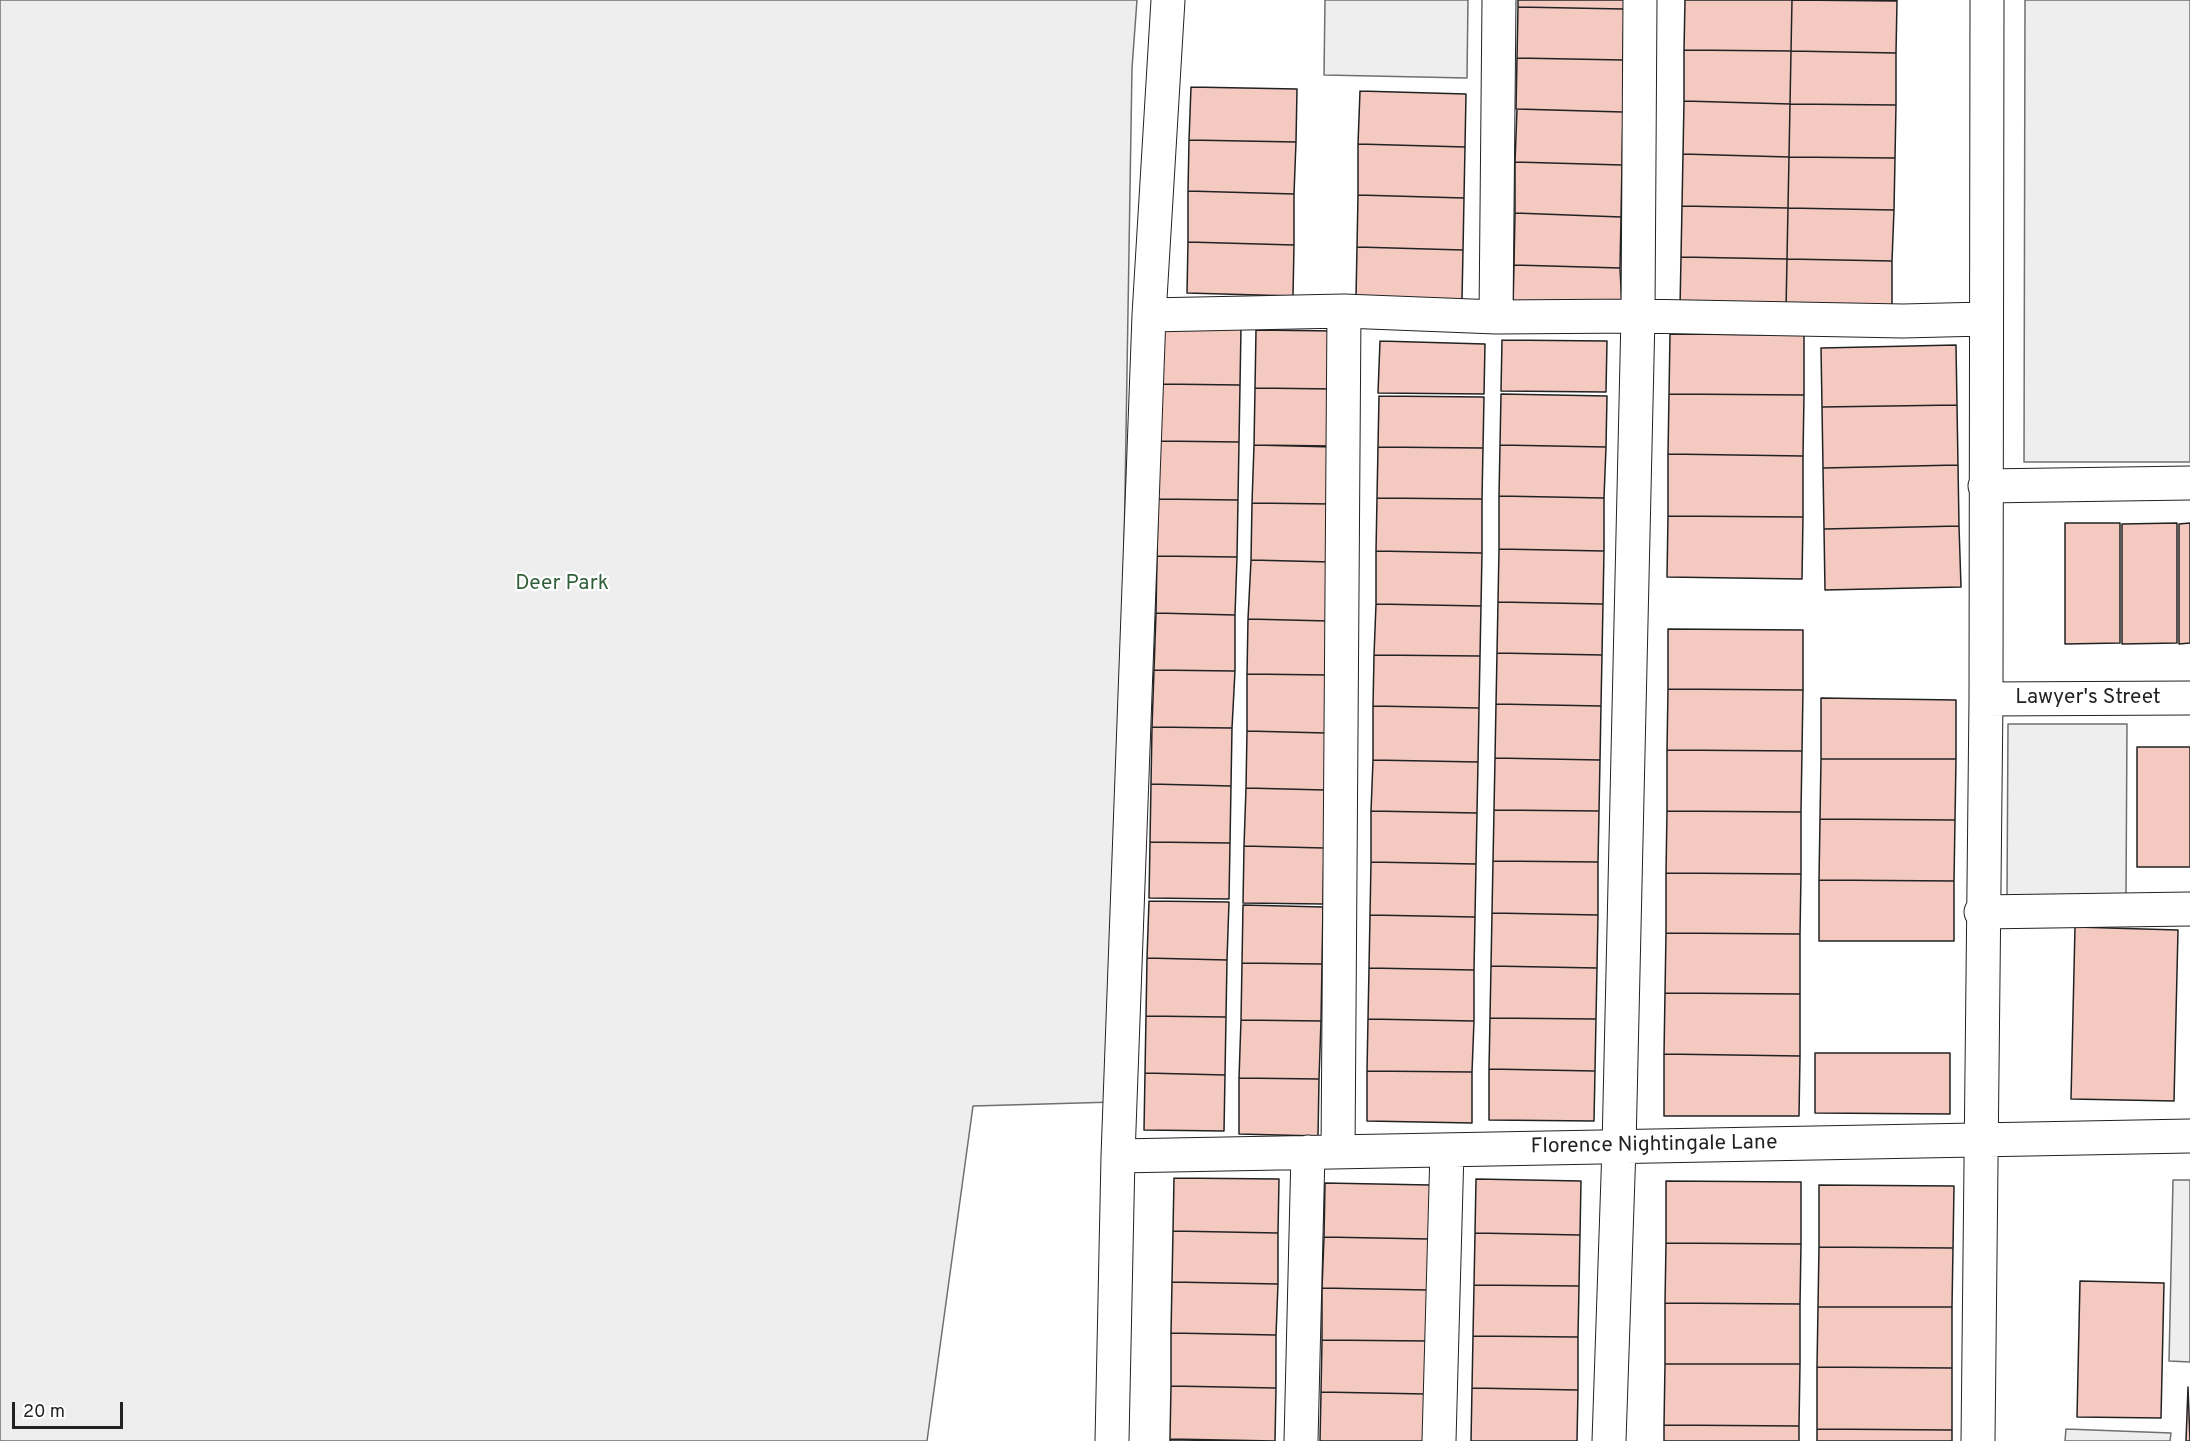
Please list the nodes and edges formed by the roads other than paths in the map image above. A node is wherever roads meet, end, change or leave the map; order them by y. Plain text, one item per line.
1 (1168, 0) edge
2 (1499, 0) edge
3 (1640, 0) edge
4 (1987, 0) edge
5 (1344, 311) junction
6 (1149, 315) junction
7 (1638, 316) junction
8 (1496, 317) junction
9 (1985, 320) junction
10 (2190, 483) edge
11 (1985, 486) junction
12 (2190, 698) edge
13 (1986, 699) junction
14 (2190, 909) edge
15 (1982, 912) junction
16 (2190, 1136) edge
17 (1980, 1140) junction
18 (1619, 1147) junction
19 (1447, 1150) junction
20 (1323, 1152) junction
21 (1118, 1156) junction
22 (1112, 1441) edge
23 (1301, 1441) edge
24 (1439, 1441) edge
25 (1609, 1441) edge
26 (1978, 1441) edge

1 - 6 street
2 - 8 street
3 - 7 street
4 - 9 street
5 - 6 street
5 - 8 street
5 - 20 street
6 - 21 street
7 - 8 street
7 - 9 street
7 - 18 street
9 - 11 street
10 - 11 street
11 - 13 street
12 - 13 street, Lawyer's Street
13 - 15 street
14 - 15 street
15 - 17 street
16 - 17 street, Florence Nightingale Lane
17 - 18 street, Florence Nightingale Lane
17 - 26 street
18 - 19 street, Florence Nightingale Lane
18 - 25 street
19 - 20 street, Florence Nightingale Lane
19 - 24 street
20 - 21 street, Florence Nightingale Lane
20 - 23 street
21 - 22 street

